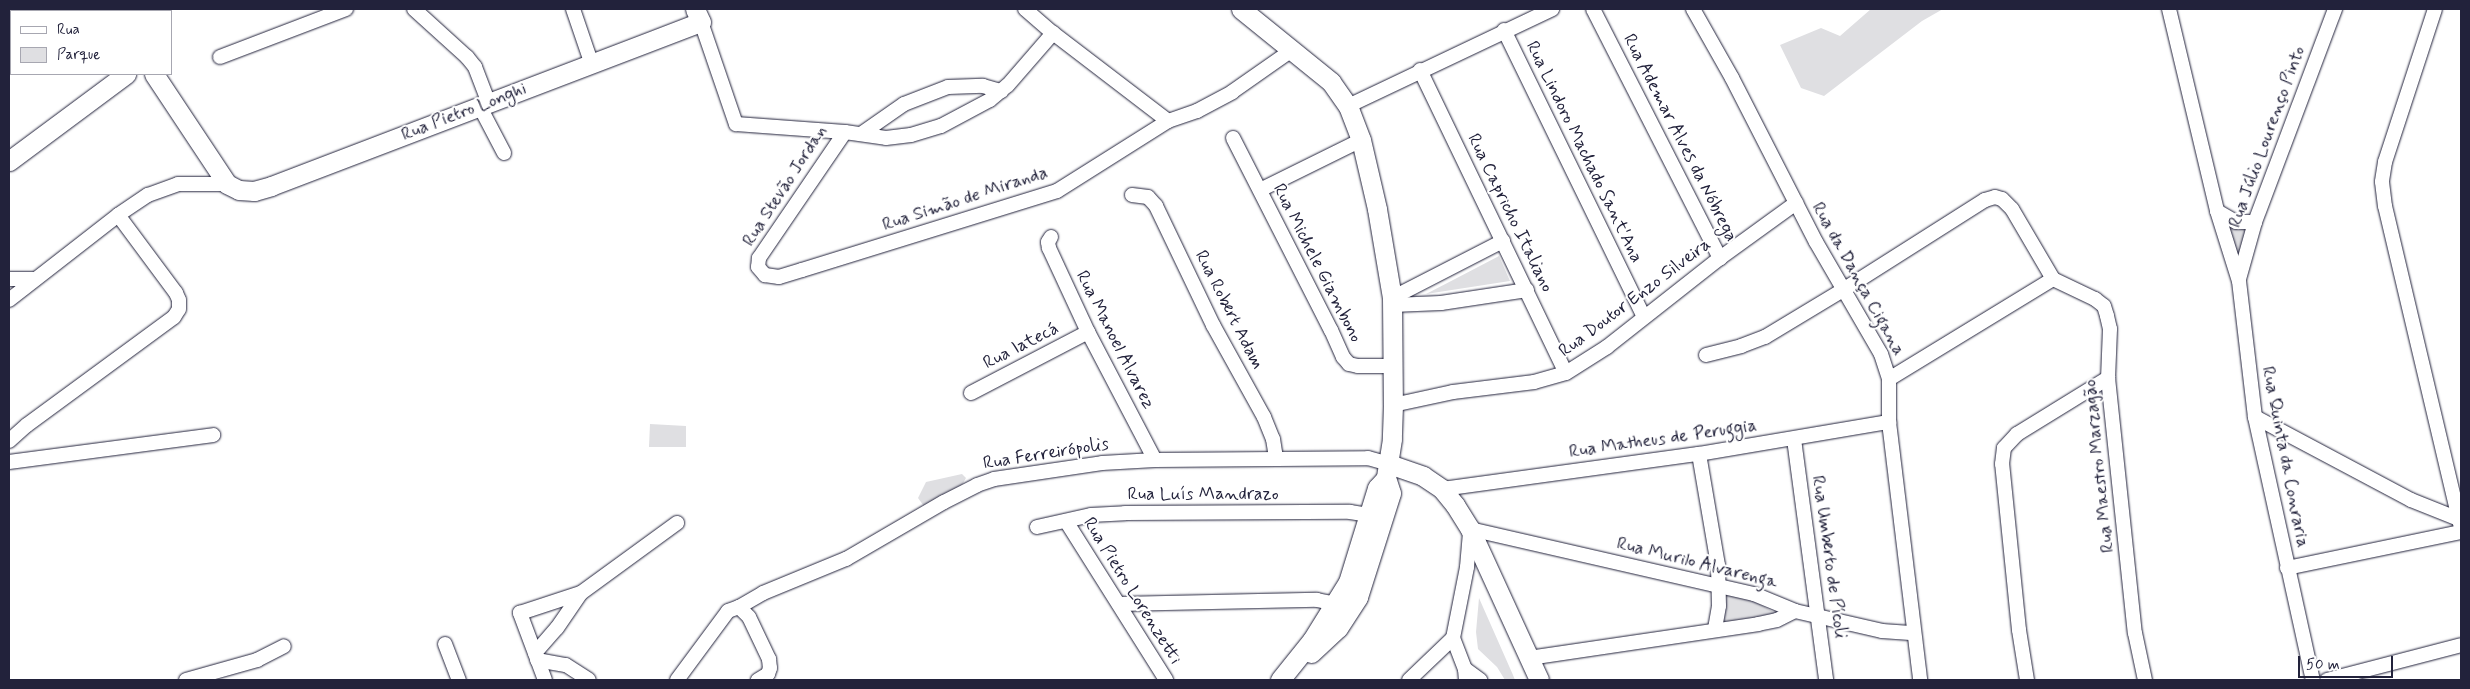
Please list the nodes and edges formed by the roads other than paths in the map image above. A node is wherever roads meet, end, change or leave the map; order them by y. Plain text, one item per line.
1 (346, 9) edge
2 (573, 9) edge
3 (1025, 9) edge
4 (1241, 9) edge
5 (1552, 9) edge
6 (1593, 9) edge
7 (1693, 9) edge
8 (2169, 9) edge
9 (2335, 9) edge
10 (2435, 9) edge
11 (417, 10) edge
12 (698, 15) edge
13 (1504, 30) junction
14 (1052, 33) junction
15 (1292, 50) junction
16 (220, 57) dead end
17 (592, 62) junction
18 (1420, 70) junction
19 (125, 75) edge
20 (155, 75) edge
21 (1001, 91) junction
22 (484, 105) junction
23 (1348, 106) junction
24 (1168, 121) junction
25 (845, 132) junction
26 (861, 134) junction
27 (1233, 138) dead end
28 (1361, 140) junction
29 (504, 153) dead end
30 (9, 161) edge
31 (227, 184) junction
32 (1260, 190) junction
33 (1132, 195) dead end
34 (1796, 203) junction
35 (2217, 211) junction
36 (118, 215) junction
37 (2255, 222) junction
38 (1051, 237) dead end
39 (1503, 241) junction
40 (1720, 258) junction
41 (765, 275) joint
42 (9, 279) edge
43 (35, 279) junction
44 (2053, 279) junction
45 (2239, 281) junction
46 (1527, 290) junction
47 (1843, 290) junction
48 (9, 300) edge
49 (1392, 302) junction
50 (1644, 317) junction
51 (1088, 332) junction
52 (1706, 355) dead end
53 (1394, 366) junction
54 (1566, 373) junction
55 (2108, 378) junction
56 (1889, 379) junction
57 (971, 393) dead end
58 (1393, 405) junction
59 (2255, 417) junction
60 (1889, 422) junction
61 (214, 435) dead end
62 (1794, 439) junction
63 (9, 441) edge
64 (1699, 454) junction
65 (1276, 459) junction
66 (1155, 460) junction
67 (9, 462) edge
68 (1387, 471) junction
69 (1442, 489) junction
70 (1370, 515) junction
71 (1066, 521) junction
72 (677, 523) dead end
73 (2461, 525) edge
74 (1037, 527) dead end
75 (1470, 529) junction
76 (2287, 568) junction
77 (1718, 586) junction
78 (581, 593) junction
79 (1119, 604) junction
80 (1336, 604) junction
81 (737, 607) junction
82 (1795, 611) junction
83 (1819, 616) junction
84 (1715, 629) junction
85 (1914, 633) junction
86 (1453, 638) junction
87 (445, 644) dead end
88 (284, 646) dead end
89 (2461, 646) edge
90 (536, 657) junction
91 (1529, 658) junction
92 (1466, 675) edge
93 (1284, 676) edge
94 (194, 679) edge
95 (459, 680) edge
96 (545, 680) edge
97 (589, 680) edge
98 (677, 680) edge
99 (758, 680) edge
100 (1166, 680) edge
101 (1409, 680) edge
102 (1480, 680) edge
103 (1539, 680) edge
104 (1826, 680) edge
105 (1920, 680) edge
106 (2027, 680) edge
107 (2146, 680) edge
108 (2314, 680) edge
109 (2327, 680) edge

1 - 16 street
2 - 17 street
3 - 14 street
4 - 15 street
5 - 13 street
6 - 40 street, Rua Ademar Alves da Nóbrega
7 - 34 street, Rua da Dança Cigana
8 - 35 street, Rua Quinta da Conraria
9 - 37 street, Rua Júlio Lourenço Pinto
10 - 73 street
11 - 22 street
12 - 17 street, Rua Pietro Longhi
12 - 25 street, Rua Stevão Jordan
13 - 18 street
13 - 50 street, Rua Lindoro Machado Sant'Ana
14 - 21 street
14 - 24 street
15 - 23 street
15 - 24 street, Rua Simão de Miranda
17 - 22 street, Rua Pietro Longhi
18 - 23 street
18 - 39 street, Rua Capricho Italiano
19 - 30 street
20 - 31 street
21 - 26 street
21 - 26 street
22 - 29 street
22 - 31 street, Rua Pietro Longhi
23 - 28 street
24 - 41 street, Rua Simão de Miranda
25 - 26 street
25 - 41 street, Rua Stevão Jordan
27 - 32 street, Rua Michele Giambono
28 - 32 street
28 - 49 street
31 - 36 street
32 - 53 street, Rua Michele Giambono
33 - 65 street, Rua Robert Adam
34 - 40 street, Rua Doutor Enzo Silveira
34 - 47 street, Rua da Dança Cigana
35 - 37 street
35 - 45 street, Rua Quinta da Conraria
36 - 43 street
36 - 63 street
37 - 45 street, Rua Júlio Lourenço Pinto
38 - 51 street, Rua Manoel Alvarez
39 - 46 street, Rua Capricho Italiano
39 - 49 street
40 - 50 street, Rua Doutor Enzo Silveira
42 - 43 street
43 - 48 street
44 - 47 street
44 - 55 street, Rua Maestro Marzagão
44 - 56 street
45 - 59 street, Rua Quinta da Conraria
46 - 49 street
46 - 54 street, Rua Capricho Italiano
47 - 52 street
47 - 56 street, Rua da Dança Cigana
49 - 53 street
50 - 54 street, Rua Doutor Enzo Silveira
51 - 57 street, Rua Iatecá
51 - 66 street, Rua Manoel Alvarez
53 - 58 street
54 - 58 street, Rua Doutor Enzo Silveira
55 - 106 street
55 - 107 street, Rua Maestro Marzagão
56 - 60 street, Rua da Dança Cigana
58 - 68 street
59 - 73 street
59 - 76 street, Rua Quinta da Conraria
60 - 62 street, Rua Matheus de Peruggia
60 - 85 street, Rua da Dança Cigana
61 - 67 street
62 - 64 street, Rua Matheus de Peruggia
62 - 83 street, Rua Umberto de Pícoli
64 - 69 street, Rua Matheus de Peruggia
64 - 77 street
65 - 66 street, Rua Ferreirópolis
65 - 68 street, Rua Ferreirópolis
66 - 81 street, Rua Ferreirópolis
68 - 69 street
68 - 70 street
68 - 93 street
69 - 75 street
70 - 71 street, Rua Luís Mandrazo
70 - 80 street
71 - 74 street, Rua Luís Mandrazo
71 - 79 street, Rua Pietro Lorenzetti
72 - 78 street
73 - 76 street
75 - 77 street, Rua Murilo Alvarenga
75 - 86 street
75 - 91 street
76 - 108 street, Rua Quinta da Conraria
77 - 82 street, Rua Murilo Alvarenga
77 - 84 street
78 - 90 street
78 - 90 street
79 - 80 street
79 - 100 street, Rua Pietro Lorenzetti
80 - 93 street
81 - 98 street, Rua Ferreirópolis
81 - 99 street
82 - 83 street, Rua Murilo Alvarenga
82 - 84 street
83 - 85 street, Rua Murilo Alvarenga
83 - 104 street, Rua Umberto de Pícoli
84 - 91 street
85 - 105 street, Rua da Dança Cigana
86 - 92 street
86 - 101 street
87 - 95 street
88 - 94 street
89 - 109 street
90 - 96 street
90 - 97 street
91 - 103 street
92 - 102 street

